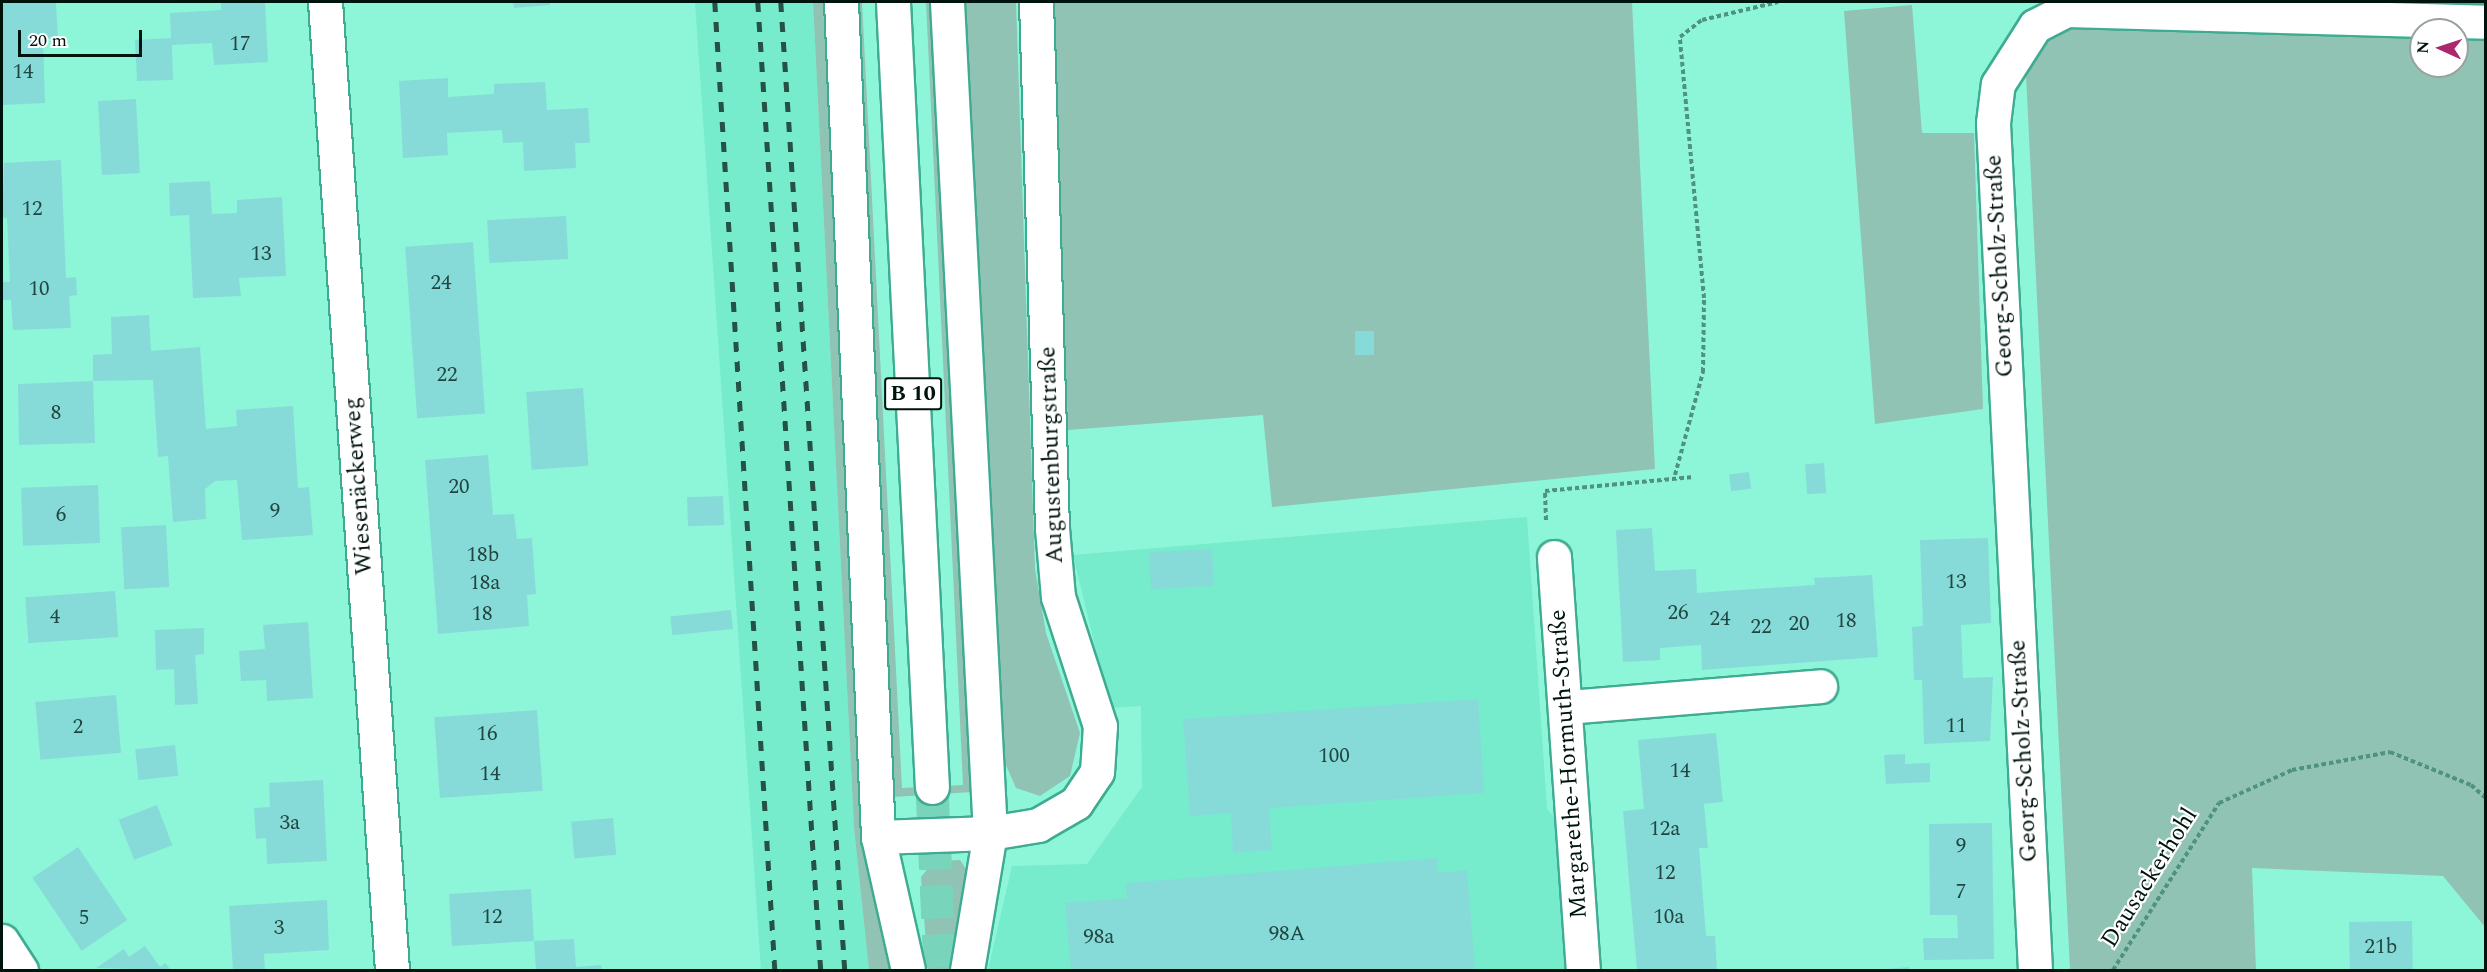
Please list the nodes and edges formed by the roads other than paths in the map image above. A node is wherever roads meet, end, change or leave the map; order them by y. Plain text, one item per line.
1 (325, 2) edge
2 (841, 2) edge
3 (893, 2) edge
4 (947, 2) edge
5 (1036, 2) edge
6 (2486, 22) edge
7 (1554, 558) dead end
8 (1820, 686) dead end
9 (1567, 707) junction
10 (932, 787) tunnel mouth
11 (990, 833) junction
12 (878, 837) junction
13 (2, 941) edge
14 (21, 970) edge
15 (392, 970) edge
16 (908, 970) edge
17 (967, 970) edge
18 (1583, 970) edge
19 (2035, 970) edge

1 - 15 main road, Wiesenäckerweg
2 - 12 main road
3 - 10 main road, B 10
4 - 11 main road
5 - 11 main road, Augustenburgstraße
6 - 19 main road, Georg-Scholz-Straße
7 - 9 main road, Margarethe-Hormuth-Straße
8 - 9 main road
9 - 18 main road, Margarethe-Hormuth-Straße
11 - 12 main road, Augustenburgstraße
11 - 17 main road
12 - 16 main road
13 - 14 main road

